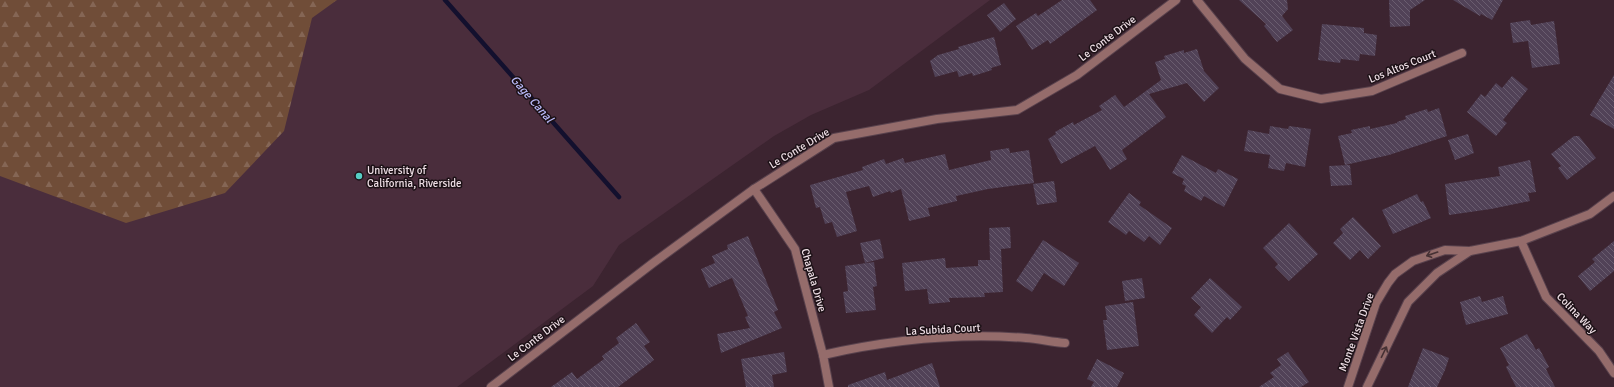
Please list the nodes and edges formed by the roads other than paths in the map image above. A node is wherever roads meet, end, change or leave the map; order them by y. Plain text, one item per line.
1 (1176, 0) edge
2 (1197, 0) edge
3 (1462, 53) dead end
4 (754, 189) junction
5 (1614, 196) edge
6 (1521, 241) junction
7 (1470, 251) junction
8 (1065, 343) dead end
9 (824, 355) junction
10 (1614, 374) edge
11 (491, 387) edge
12 (829, 387) edge
13 (1348, 387) edge
14 (1367, 387) edge

1 - 4 street, Le Conte Drive
2 - 3 street, Los Altos Court
4 - 9 street, Chapala Drive
4 - 11 street, Le Conte Drive
5 - 6 street, Monte Vista Drive
6 - 7 street, Monte Vista Drive
6 - 10 street, Colina Way
7 -> 13 street, Monte Vista Drive
14 -> 7 street, Monte Vista Drive
8 - 9 street, La Subida Court
9 - 12 street, Chapala Drive

